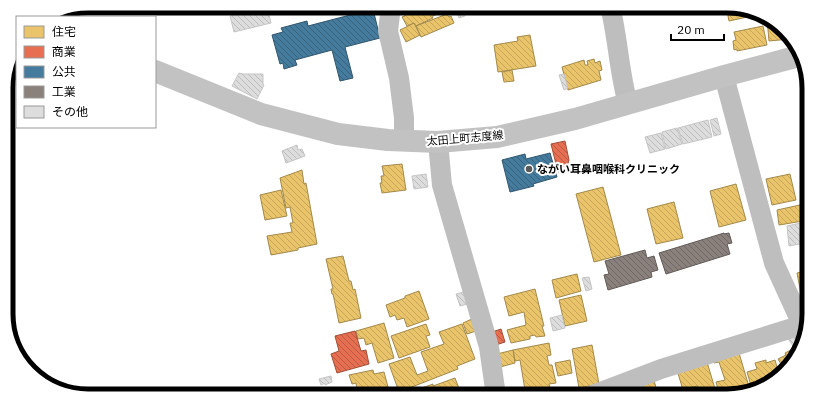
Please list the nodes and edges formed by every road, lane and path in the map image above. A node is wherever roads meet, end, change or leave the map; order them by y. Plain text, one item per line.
1 (391, 13) edge
2 (612, 13) edge
3 (795, 57) edge
4 (156, 71) edge
5 (724, 76) junction
6 (628, 104) junction
7 (404, 141) junction
8 (438, 142) junction
9 (802, 323) edge
10 (801, 329) edge
11 (495, 389) edge
12 (608, 389) edge

1 - 7 street
2 - 6 street
3 - 5 main road, 太田上町志度線
4 - 7 main road, 太田上町志度線
5 - 6 main road, 太田上町志度線
5 - 9 street
6 - 8 main road, 太田上町志度線
7 - 8 main road, 太田上町志度線
8 - 11 street
10 - 12 street

